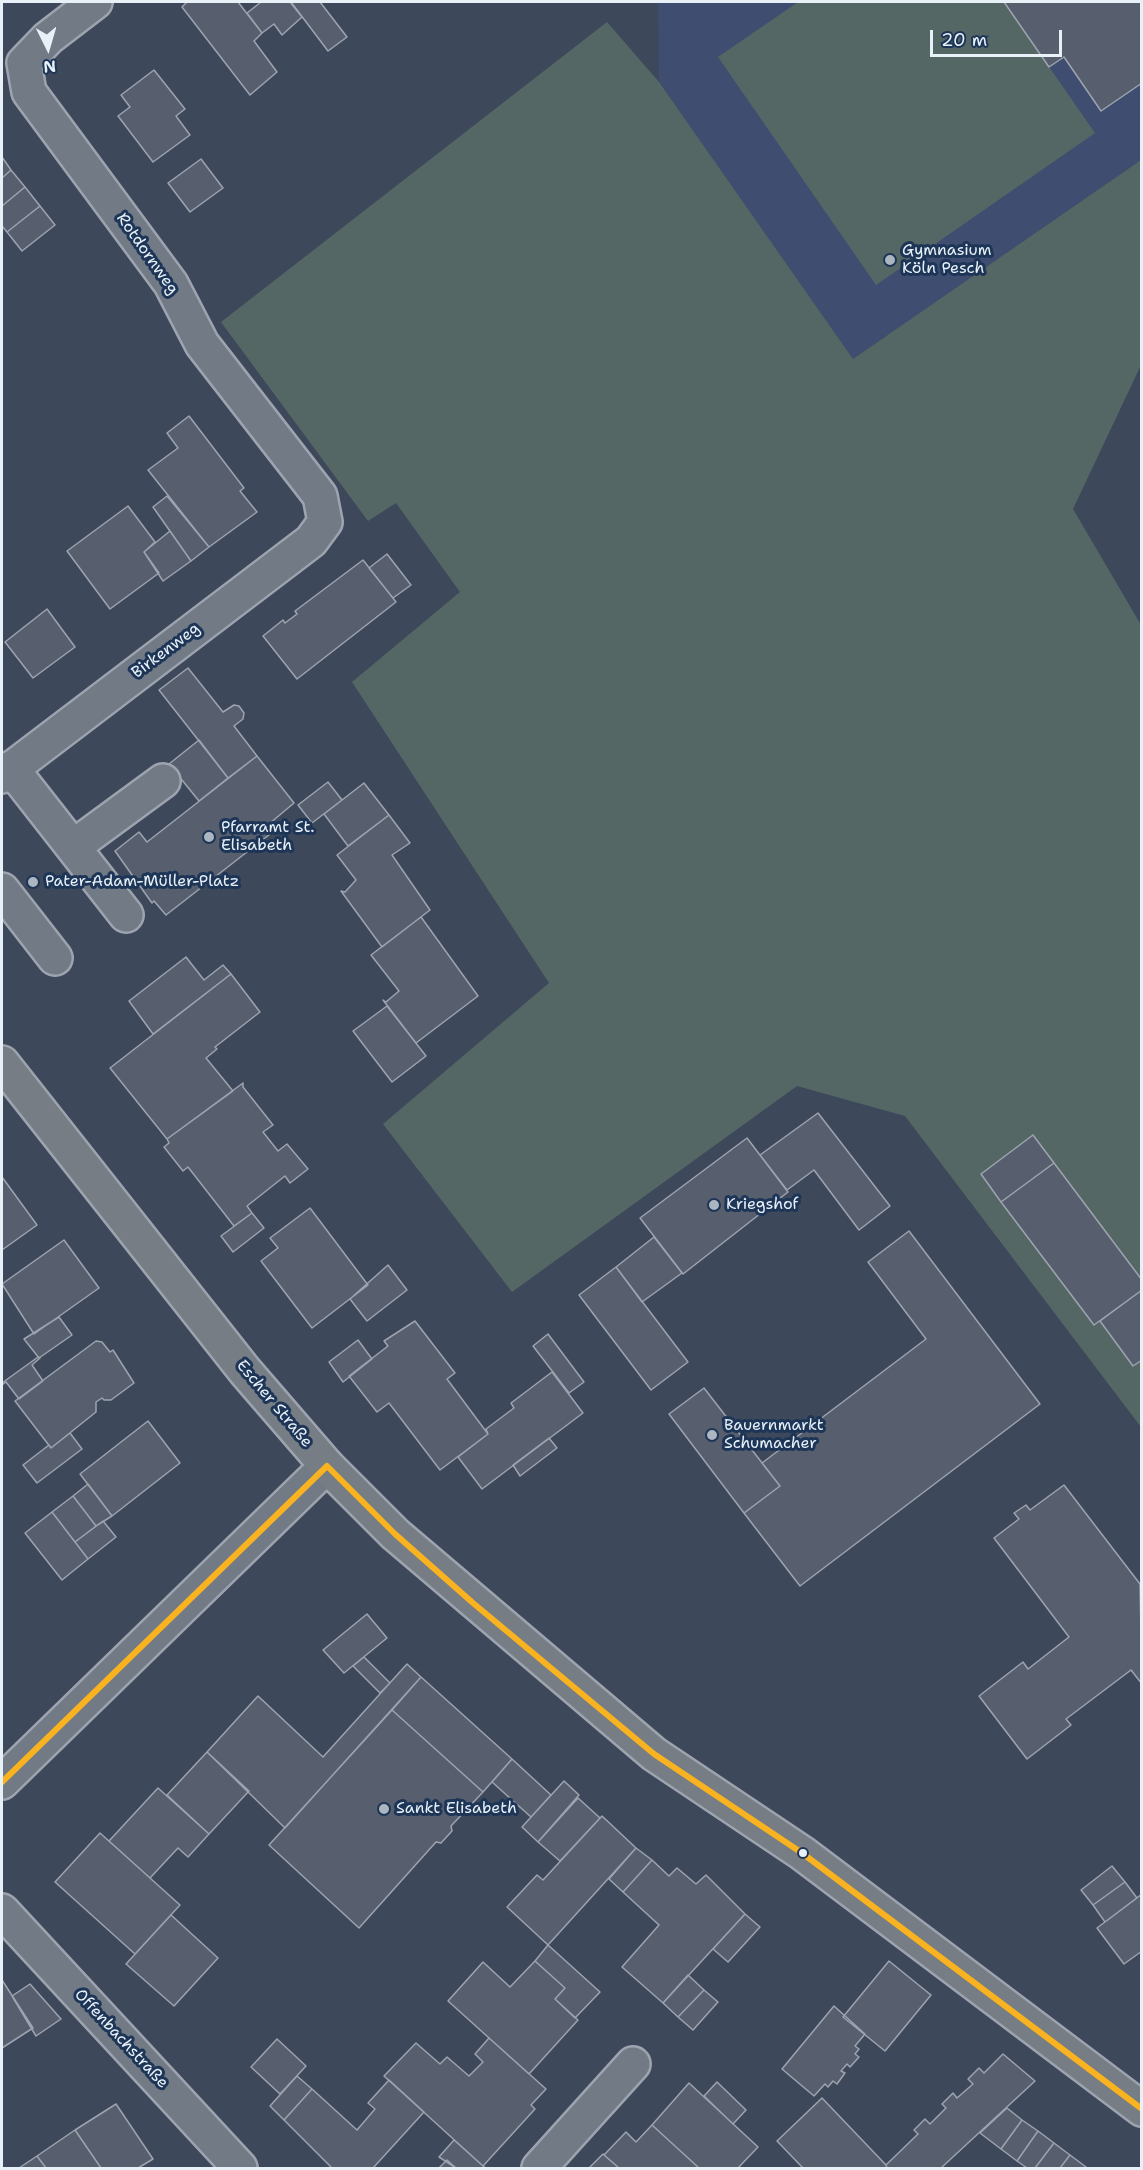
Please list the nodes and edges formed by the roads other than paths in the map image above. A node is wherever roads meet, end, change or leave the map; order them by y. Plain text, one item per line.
1 (95, 2) edge
2 (325, 522) joint
3 (6, 772) edge
4 (163, 781) dead end
5 (73, 847) junction
6 (2, 890) edge
7 (126, 915) dead end
8 (55, 958) dead end
9 (2, 1063) edge
10 (327, 1466) junction
11 (2, 1782) edge
12 (2, 1911) edge
13 (633, 2064) dead end
14 (1142, 2109) edge
15 (240, 2169) edge
16 (539, 2169) edge

1 - 2 street, Rotdornweg
2 - 3 street, Birkenweg
3 - 5 street
4 - 5 street
5 - 7 street
6 - 8 street
9 - 10 main road, Escher Straße
10 - 11 street
10 - 14 main road, Escher Straße
12 - 15 street, Offenbachstraße
13 - 16 street

